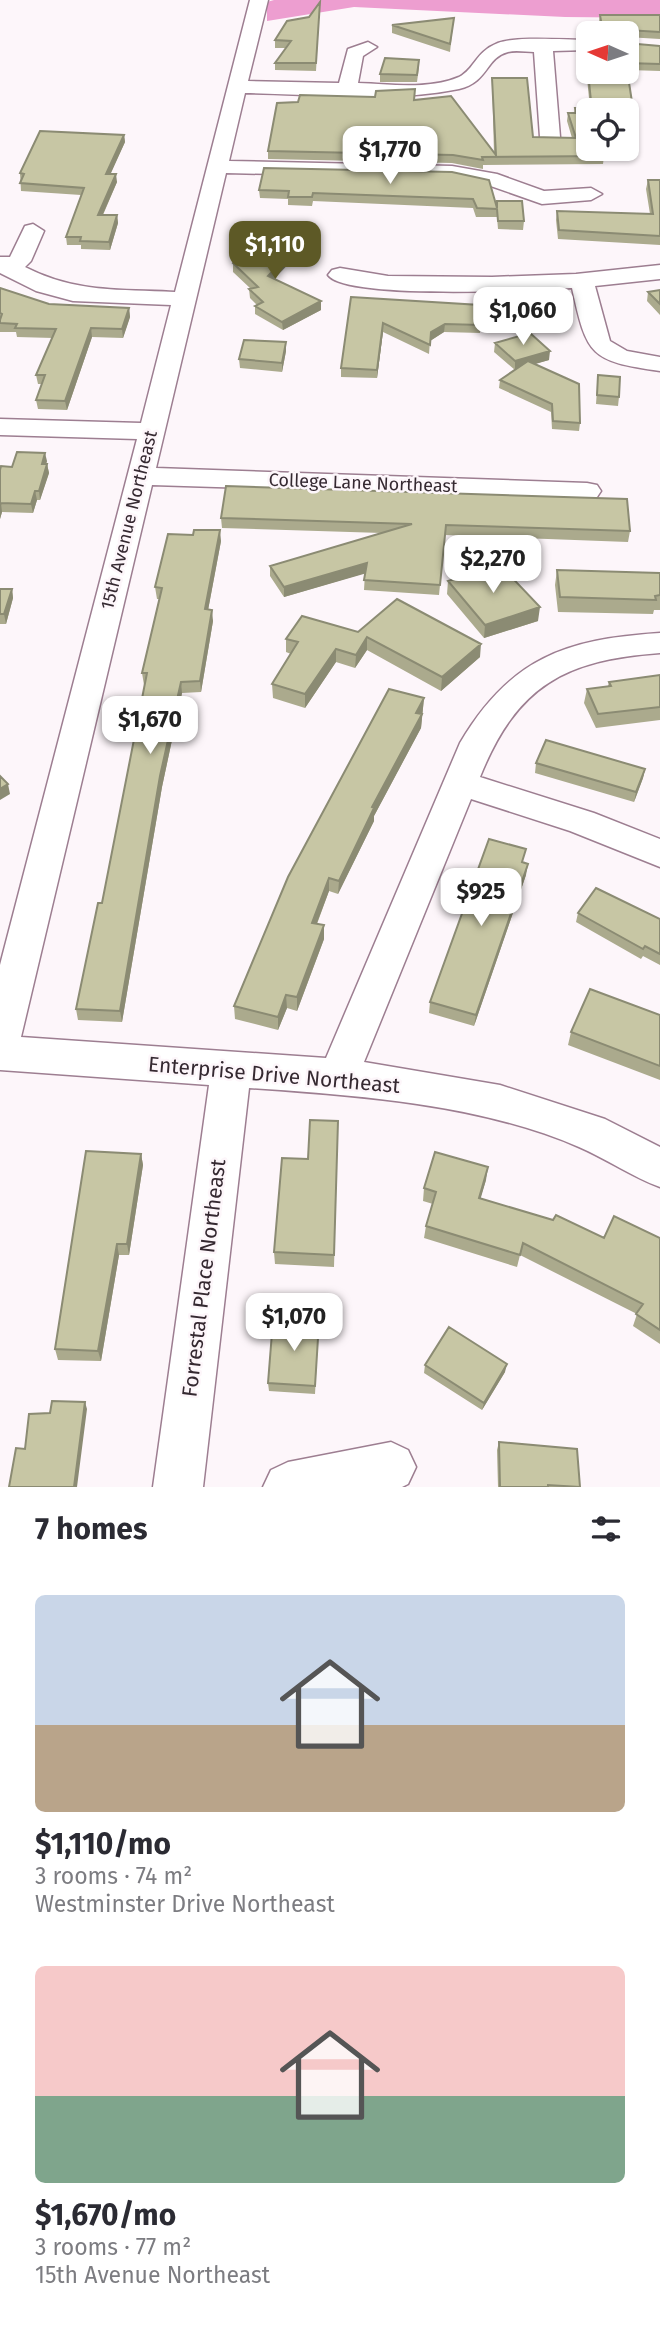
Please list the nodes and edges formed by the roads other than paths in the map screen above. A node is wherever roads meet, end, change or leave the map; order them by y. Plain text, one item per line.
1 (259, 0) edge
2 (543, 44) junction
3 (576, 45) edge
4 (368, 47) dead end
5 (239, 87) junction
6 (347, 89) junction
7 (550, 137) edge
8 (219, 167) junction
9 (591, 194) dead end
10 (33, 231) dead end
11 (4, 265) edge
12 (660, 272) edge
13 (340, 275) dead end
14 (582, 282) junction
15 (184, 299) junction
16 (660, 364) edge
17 (0, 427) edge
18 (151, 431) junction
19 (140, 475) junction
20 (587, 491) dead end
21 (660, 643) edge
22 (460, 783) junction
23 (660, 853) edge
24 (0, 1041) edge
25 (231, 1069) junction
26 (338, 1077) junction
27 (660, 1168) edge
28 (391, 1467) dead end
29 (178, 1487) edge
30 (288, 1487) edge

1 - 5 street, 15th Avenue Northeast
2 - 3 street
2 - 6 street
2 - 7 street
4 - 6 street
5 - 6 street
5 - 8 street, 15th Avenue Northeast
8 - 9 street
8 - 15 street, 15th Avenue Northeast
10 - 11 street
11 - 15 street
12 - 14 street
13 - 14 street
14 - 16 street
15 - 18 street, 15th Avenue Northeast
17 - 18 street
18 - 19 street, 15th Avenue Northeast
19 - 20 street, College Lane Northeast
19 - 24 street, 15th Avenue Northeast
21 - 22 street
22 - 23 street
22 - 26 street
24 - 25 street, Enterprise Drive Northeast
25 - 26 street, Enterprise Drive Northeast
25 - 29 street, Forrestal Place Northeast
26 - 27 street, Enterprise Drive Northeast
28 - 30 street

